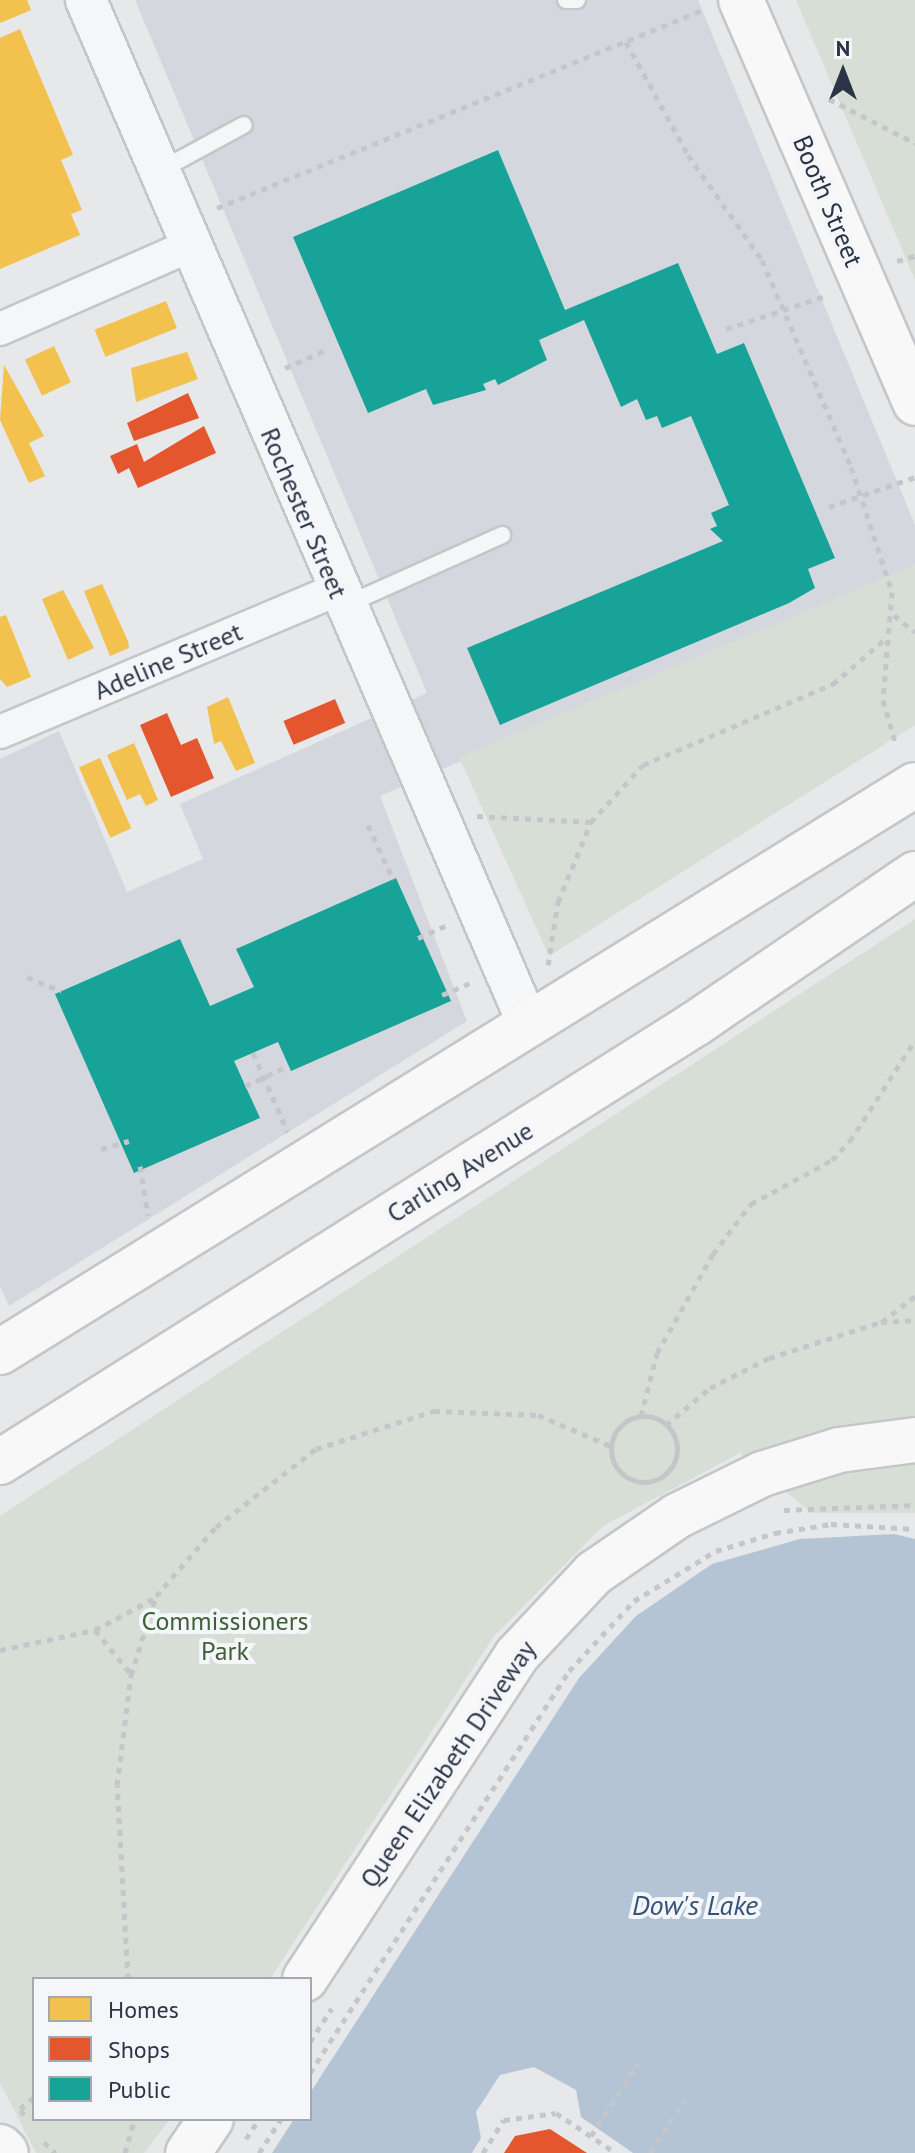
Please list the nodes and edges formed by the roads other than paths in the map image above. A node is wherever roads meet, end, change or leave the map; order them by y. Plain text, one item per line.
1 (86, 0) edge
2 (566, 0) edge
3 (577, 0) edge
4 (729, 2) edge
5 (244, 125) dead end
6 (159, 171) junction
7 (191, 245) junction
8 (0, 329) edge
9 (915, 403) edge
10 (502, 535) dead end
11 (339, 598) junction
12 (0, 732) edge
13 (915, 785) edge
14 (915, 874) edge
15 (528, 1024) junction
16 (0, 1352) edge
17 (915, 1440) edge
18 (0, 1462) edge
19 (306, 1977) edge
20 (210, 2121) edge
21 (0, 2147) edge
22 (6, 2153) edge
23 (188, 2153) edge

1 - 6 street, Rochester Street
2 - 3 lane
4 - 9 main road, Booth Street
5 - 6 lane
6 - 7 street, Rochester Street
7 - 8 street
7 - 11 street, Rochester Street
10 - 11 lane
11 - 12 street, Adeline Street
11 - 15 street, Rochester Street
13 - 15 main road
14 - 18 main road, Carling Avenue
15 - 16 main road
17 - 19 main road, Queen Elizabeth Driveway
20 - 23 main road
21 - 22 main road

